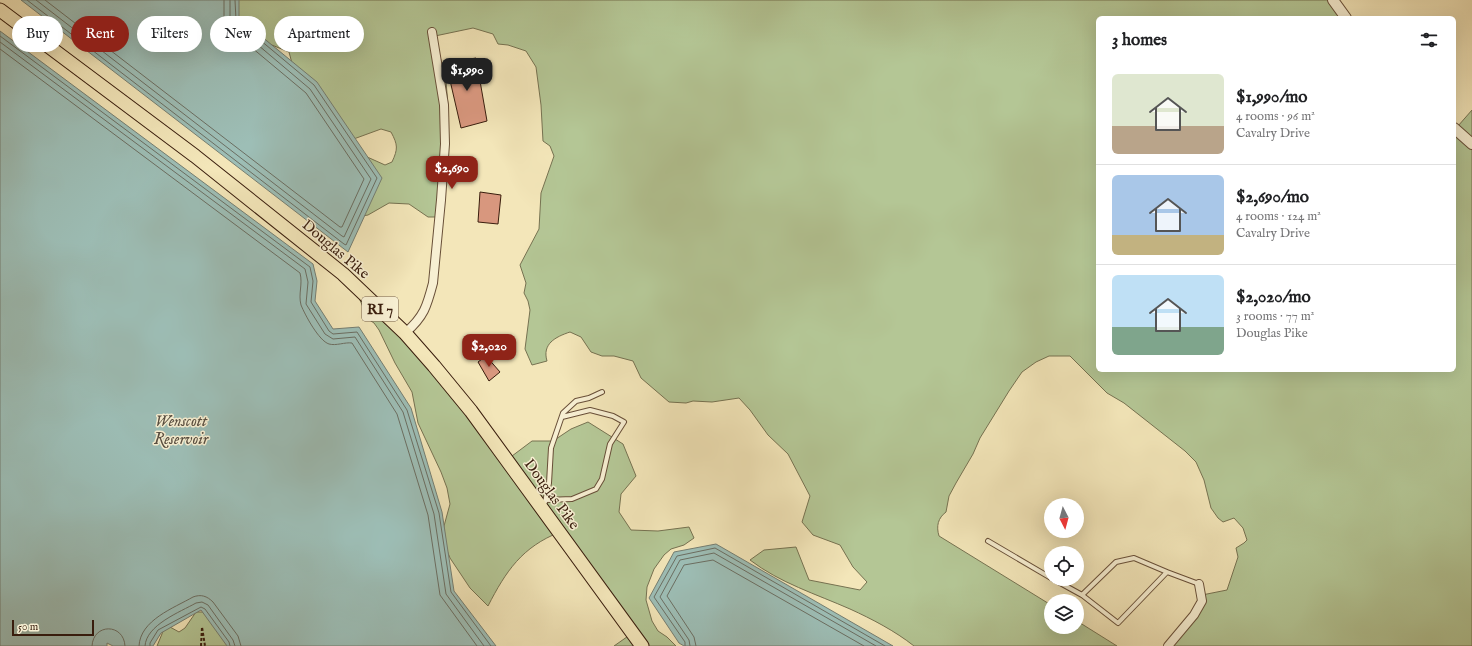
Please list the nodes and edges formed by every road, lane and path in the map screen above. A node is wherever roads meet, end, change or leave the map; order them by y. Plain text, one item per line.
1 (1333, 0) edge
2 (0, 10) edge
3 (1345, 16) edge
4 (432, 32) dead end
5 (1456, 130) edge
6 (1472, 144) edge
7 (405, 333) junction
8 (602, 392) dead end
9 (562, 418) junction
10 (545, 505) junction
11 (988, 541) dead end
12 (1167, 572) junction
13 (1044, 573) edge
14 (1199, 584) joint
15 (1065, 586) edge
16 (1079, 594) edge
17 (1084, 594) edge
18 (1084, 598) edge
19 (201, 646) edge
20 (205, 646) edge
21 (642, 646) edge
22 (1168, 646) edge

1 - 3 street
2 - 7 main road, Douglas Pike / RI 7
4 - 7 street
5 - 6 street
7 - 10 main road, Douglas Pike / RI 7
8 - 9 lane
9 - 10 lane
9 - 10 lane
10 - 21 main road, Douglas Pike / RI 7
11 - 13 lane
12 - 14 lane
12 - 17 lane
12 - 18 lane
14 - 22 street
15 - 16 lane
19 - 20 path

